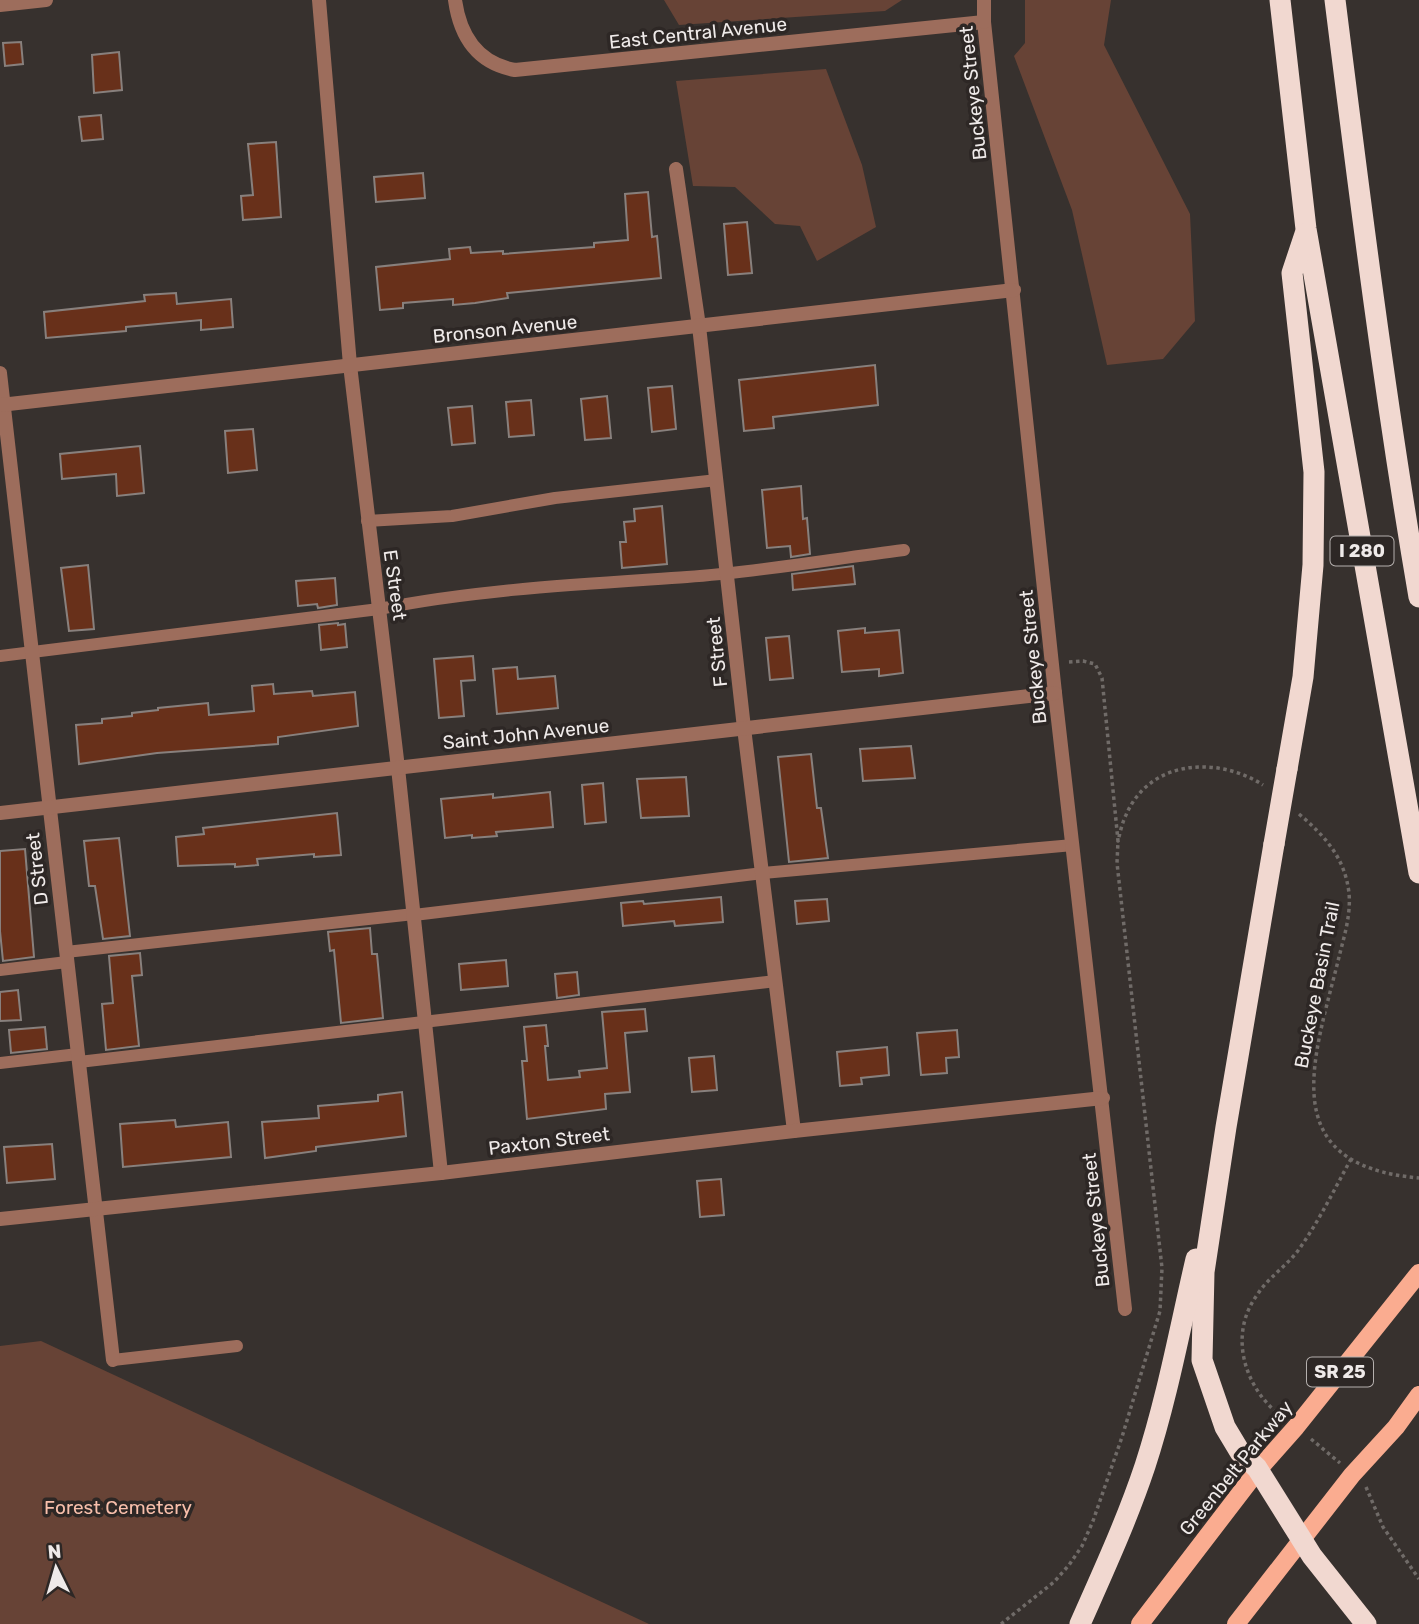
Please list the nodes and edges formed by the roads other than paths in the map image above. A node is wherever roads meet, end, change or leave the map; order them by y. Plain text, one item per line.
1 (46, 0) edge
2 (319, 0) edge
3 (455, 0) edge
4 (984, 0) edge
5 (1280, 0) edge
6 (1335, 0) edge
7 (0, 5) edge
8 (984, 22) junction
9 (676, 169) dead end
10 (1306, 229) junction
11 (1014, 290) junction
12 (699, 326) junction
13 (350, 365) junction
14 (0, 373) edge
15 (2, 405) edge
16 (717, 480) junction
17 (367, 521) junction
18 (904, 550) dead end
19 (728, 573) junction
20 (1419, 597) edge
21 (379, 609) junction
22 (32, 652) junction
23 (0, 656) edge
24 (1055, 693) junction
25 (744, 728) junction
26 (398, 768) junction
27 (50, 808) junction
28 (0, 813) edge
29 (1073, 845) junction
30 (762, 873) junction
31 (1419, 873) edge
32 (414, 914) junction
33 (67, 957) junction
34 (0, 970) edge
35 (776, 981) junction
36 (425, 1022) junction
37 (78, 1058) junction
38 (0, 1063) edge
39 (1103, 1098) junction
40 (1226, 1127) junction
41 (794, 1131) junction
42 (441, 1173) junction
43 (96, 1208) junction
44 (0, 1219) edge
45 (1419, 1273) edge
46 (1125, 1309) dead end
47 (237, 1346) dead end
48 (113, 1360) joint
49 (1419, 1395) edge
50 (1258, 1470) junction
51 (1302, 1540) junction
52 (1080, 1624) edge
53 (1140, 1624) edge
54 (1236, 1624) edge
55 (1366, 1624) edge

1 - 7 street
2 - 13 street, E Street
3 - 8 street, East Central Avenue
4 - 8 street, Buckeye Street
5 - 10 highway, I 280
6 - 20 highway, I 280
8 - 11 street, Buckeye Street
9 - 12 street, F Street
10 - 31 highway, I 280
10 - 40 highway, bridge
11 - 12 street, Bronson Avenue
11 - 24 street, Buckeye Street
12 - 13 street, Bronson Avenue
12 - 16 street, F Street
13 - 15 street, Bronson Avenue
13 - 17 street, E Street
14 - 15 street, D Street
15 - 22 street, D Street
16 - 17 lane
16 - 19 street, F Street
17 - 21 street, E Street
18 - 19 lane
19 - 21 lane
19 - 25 street, F Street
21 - 22 lane
21 - 26 street, E Street
22 - 23 lane
22 - 27 street, D Street
24 - 25 street, Saint John Avenue
24 - 29 street, Buckeye Street
25 - 26 street, Saint John Avenue
25 - 30 street, F Street
26 - 27 street, Saint John Avenue
26 - 32 street, E Street
27 - 28 street, Saint John Avenue
27 - 33 street, D Street
29 - 30 lane
29 - 39 street, Buckeye Street
30 - 32 lane
30 - 35 street, F Street
32 - 33 lane
32 - 36 street, E Street
33 - 34 lane
33 - 37 street, D Street
35 - 36 lane
35 - 41 street, F Street
36 - 37 lane
36 - 42 street, E Street
37 - 38 lane
37 - 43 street, D Street
39 - 41 street, Paxton Street
39 - 46 street, Buckeye Street
40 - 50 highway
40 - 52 highway
41 - 42 street, Paxton Street
42 - 43 street, Paxton Street
43 - 44 street, Paxton Street
43 - 48 street, D Street
45 - 50 main road, Greenbelt Parkway / SR 25
47 - 48 lane
49 - 51 main road
50 - 51 highway
50 - 53 main road, Greenbelt Parkway / SR 25
51 - 54 main road
51 - 55 highway

